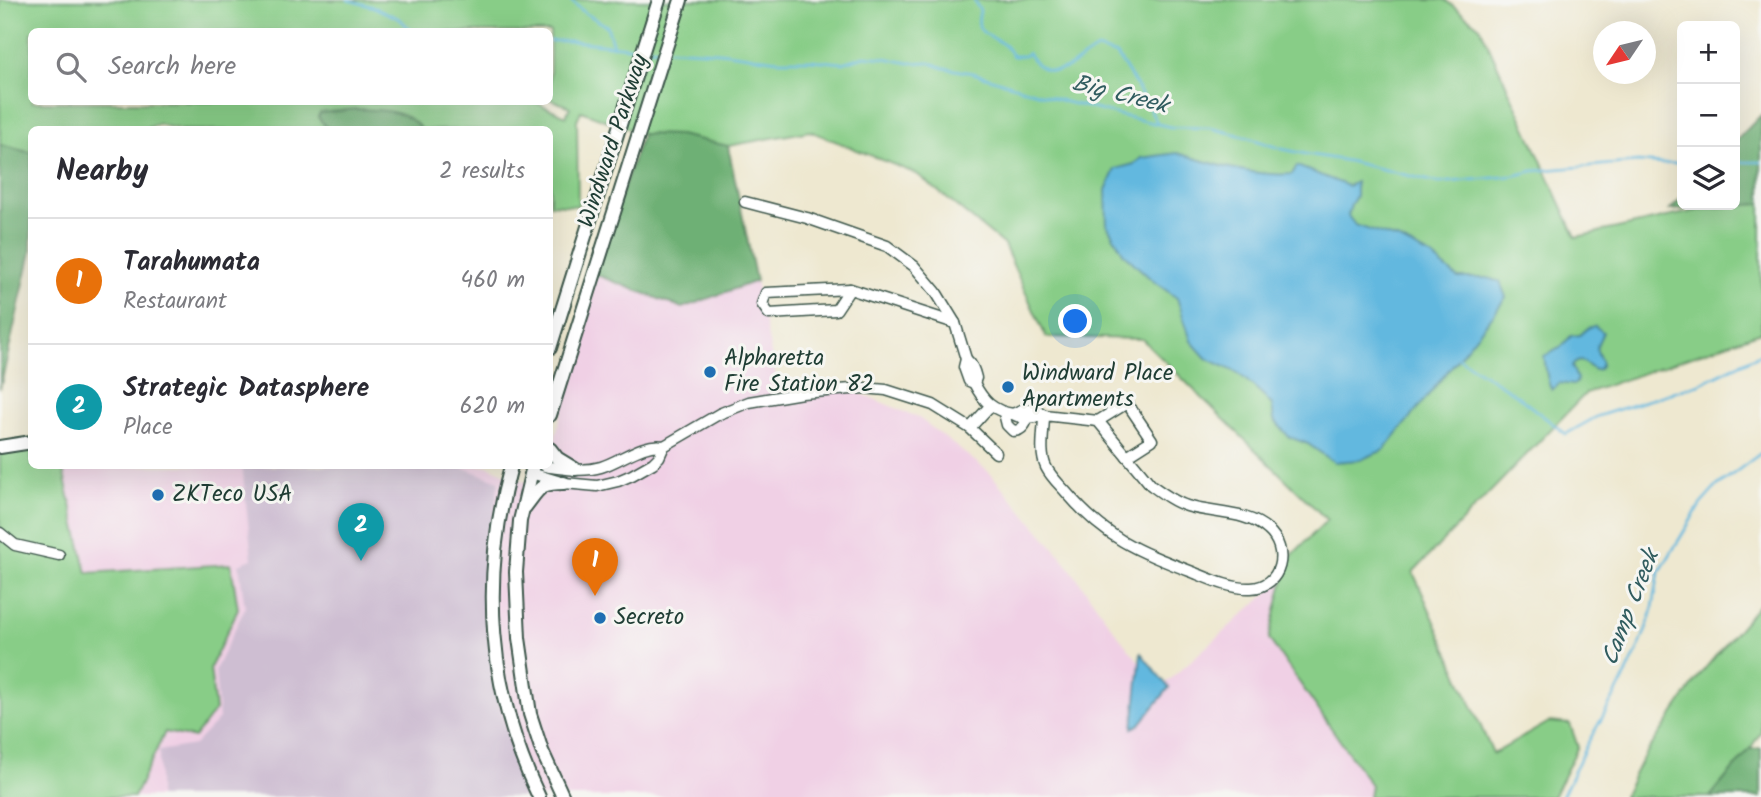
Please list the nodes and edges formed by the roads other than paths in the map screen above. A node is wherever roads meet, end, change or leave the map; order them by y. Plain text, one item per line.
1 (659, 0) edge
2 (681, 0) edge
3 (745, 202) dead end
4 (850, 289) junction
5 (955, 323) junction
6 (553, 338) edge
7 (553, 405) edge
8 (990, 406) junction
9 (1008, 413) junction
10 (1027, 414) junction
11 (1045, 415) junction
12 (1098, 421) junction
13 (970, 428) junction
14 (28, 443) edge
15 (664, 446) junction
16 (0, 447) edge
17 (996, 453) dead end
18 (553, 454) edge
19 (1127, 456) junction
20 (553, 467) edge
21 (510, 469) edge
22 (532, 469) edge
23 (575, 469) junction
24 (564, 483) junction
25 (522, 510) junction
26 (0, 533) edge
27 (59, 555) dead end
28 (539, 797) edge
29 (563, 797) edge

1 - 6 main road, Windward Parkway
2 - 7 main road, Windward Parkway
3 - 5 street
4 - 4 street
4 - 5 street
5 - 8 street
8 - 9 street
8 - 13 street
9 - 10 street
9 - 10 street
10 - 11 street
11 - 12 street
11 - 19 street
12 - 19 street
12 - 19 street
13 - 15 street
13 - 17 street
14 - 16 main road
15 - 23 street
15 - 24 street
18 - 23 main road
20 - 23 street
21 - 28 main road
22 - 24 street
22 - 25 main road
24 - 25 main road
25 - 29 main road
26 - 27 street

